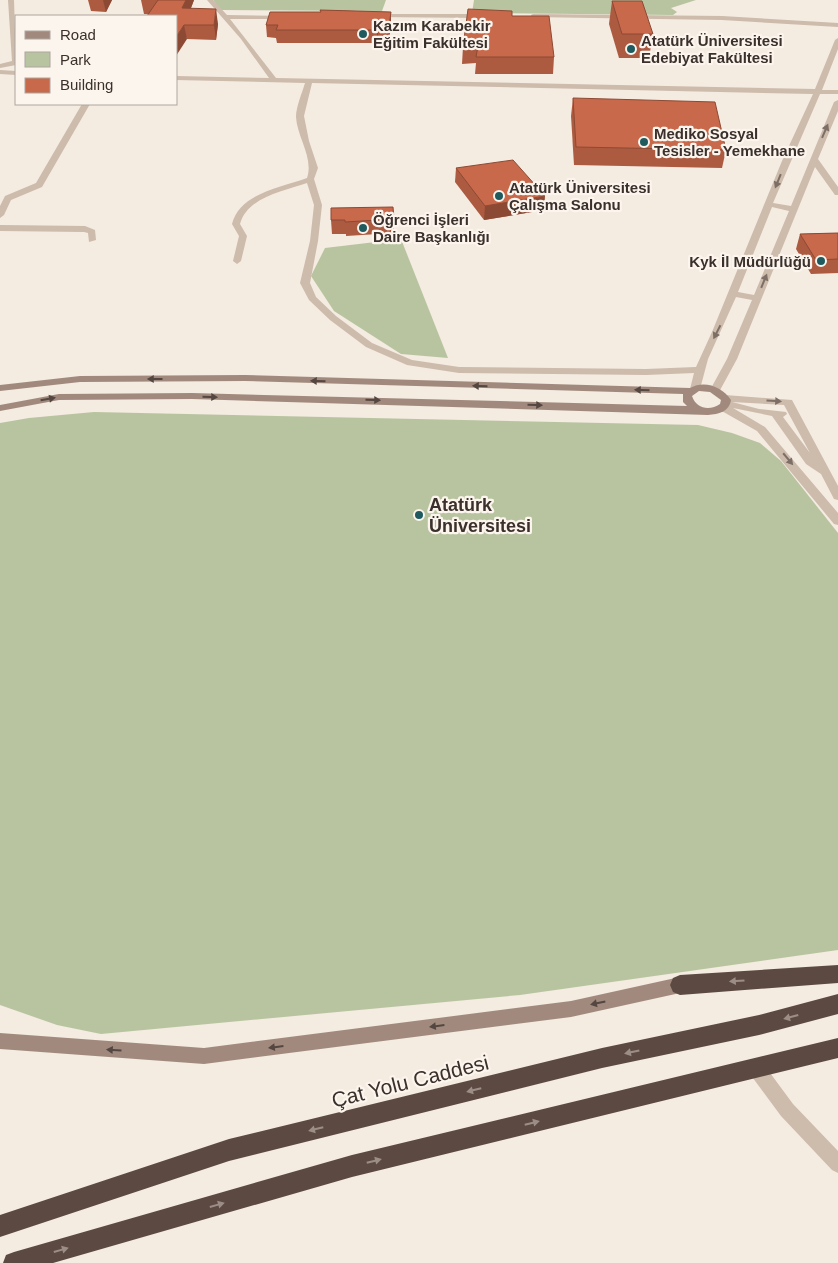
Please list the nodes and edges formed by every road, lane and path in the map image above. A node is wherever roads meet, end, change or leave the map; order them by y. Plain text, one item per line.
1 (11, 0) edge
2 (210, 0) edge
3 (489, 16) edge
4 (528, 16) edge
5 (224, 17) junction
6 (288, 17) edge
7 (364, 17) edge
8 (838, 26) edge
9 (838, 40) edge
10 (15, 50) edge
11 (15, 63) edge
12 (15, 64) edge
13 (0, 66) edge
14 (0, 72) edge
15 (14, 73) edge
16 (178, 78) edge
17 (274, 80) junction
18 (309, 81) junction
19 (818, 92) junction
20 (838, 92) edge
21 (85, 105) edge
22 (837, 109) edge
23 (814, 159) junction
24 (310, 179) junction
25 (838, 193) edge
26 (768, 204) junction
27 (793, 209) junction
28 (0, 215) edge
29 (0, 228) edge
30 (92, 240) dead end
31 (237, 262) dead end
32 (733, 294) junction
33 (757, 298) junction
34 (699, 370) junction
35 (0, 388) edge
36 (693, 390) junction
37 (715, 390) junction
38 (725, 403) junction
39 (0, 408) edge
40 (698, 410) junction
41 (776, 413) junction
42 (795, 414) junction
43 (826, 474) junction
44 (838, 496) edge
45 (838, 521) edge
46 (838, 974) edge
47 (680, 986) joint
48 (838, 1004) edge
49 (0, 1041) edge
50 (838, 1048) edge
51 (756, 1068) junction
52 (838, 1164) edge
53 (0, 1226) edge
54 (14, 1263) edge

1 - 10 street
2 - 5 street
3 - 7 street
4 - 8 street
5 - 6 street
5 - 17 street
9 - 19 street
11 - 13 street
12 - 15 street
14 - 15 street
16 - 17 street
17 - 18 street
18 - 19 street
18 - 24 street
19 - 20 street
19 -> 26 street
21 - 28 street
23 -> 22 street
23 - 25 street
23 - 27 street
24 - 31 street
24 - 34 street
26 - 27 street
26 - 32 street
33 -> 27 street
29 - 30 street
32 - 33 street
32 -> 34 street
33 - 37 street
34 - 36 street
36 -> 35 main road
36 - 37 main road
36 - 40 main road
37 - 38 main road
38 - 40 main road
38 - 41 street
38 -> 42 street
38 -> 45 street
39 -> 40 main road
41 - 42 street
41 - 43 street
42 - 43 street
43 - 44 street
46 -> 47 highway
47 -> 49 main road
48 -> 53 highway, Çat Yolu Caddesi
50 - 51 highway
51 - 52 street
54 -> 51 highway

